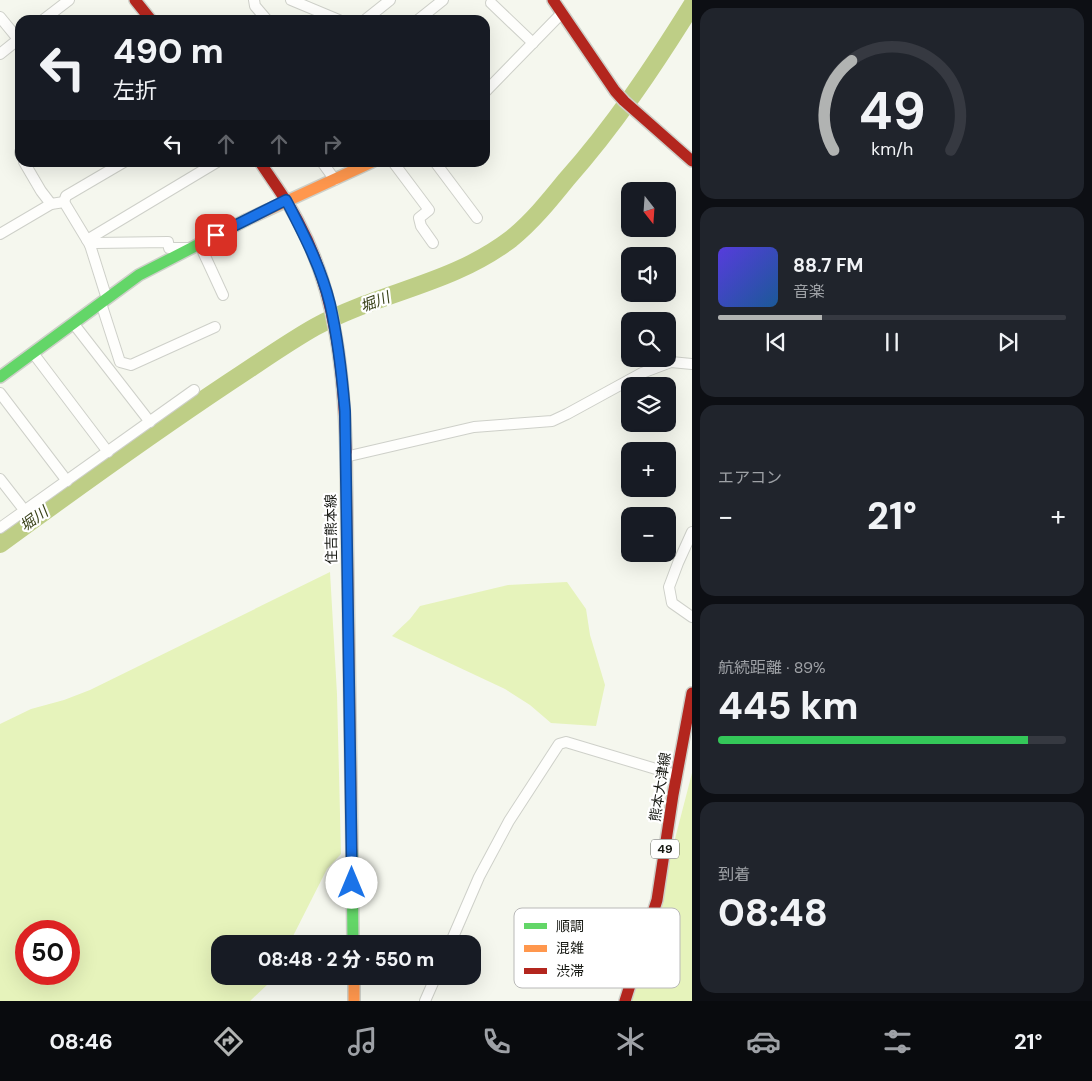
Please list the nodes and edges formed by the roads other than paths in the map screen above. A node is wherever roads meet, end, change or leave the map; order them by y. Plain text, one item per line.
1 (69, 0) edge
2 (135, 0) edge
3 (254, 0) edge
4 (390, 0) edge
5 (443, 0) edge
6 (553, 0) edge
7 (299, 1) edge
8 (491, 3) dead end
9 (562, 13) junction
10 (50, 15) edge
11 (147, 15) edge
12 (263, 15) edge
13 (328, 15) edge
14 (371, 15) edge
15 (424, 15) edge
16 (0, 17) edge
17 (15, 34) edge
18 (15, 42) edge
19 (533, 44) junction
20 (0, 54) edge
21 (490, 81) edge
22 (692, 161) edge
23 (27, 167) edge
24 (119, 167) edge
25 (209, 167) edge
26 (263, 167) edge
27 (326, 167) edge
28 (362, 167) edge
29 (397, 167) edge
30 (439, 167) edge
31 (335, 180) junction
32 (286, 200) junction
33 (64, 202) junction
34 (51, 204) junction
35 (477, 218) dead end
36 (0, 234) edge
37 (89, 243) junction
38 (433, 243) dead end
39 (195, 246) junction
40 (223, 294) dead end
41 (104, 301) junction
42 (73, 323) junction
43 (214, 327) dead end
44 (33, 353) junction
45 (692, 364) edge
46 (0, 377) edge
47 (194, 390) dead end
48 (0, 393) edge
49 (150, 422) junction
50 (108, 452) junction
51 (346, 457) junction
52 (0, 479) edge
53 (67, 482) junction
54 (25, 511) junction
55 (0, 528) edge
56 (692, 532) edge
57 (692, 617) edge
58 (692, 693) edge
59 (676, 775) junction
60 (655, 908) edge
61 (353, 935) edge
62 (454, 935) edge
63 (354, 985) edge
64 (432, 985) edge
65 (629, 988) edge
66 (354, 1001) edge
67 (425, 1001) edge
68 (625, 1001) edge

1 - 10 street
2 - 11 main road
3 - 12 street
4 - 14 street
5 - 15 street
6 - 9 main road
7 - 13 street
8 - 19 street
9 - 19 street
9 - 22 main road
16 - 17 street
18 - 20 street
19 - 21 street
23 - 34 street
24 - 33 street
25 - 37 street
26 - 32 main road, 住吉熊本線
27 - 31 street
28 - 31 main road
29 - 38 street
30 - 35 street
31 - 32 main road
32 - 39 main road
32 - 51 main road, 住吉熊本線
33 - 34 street
33 - 37 street
34 - 36 street
37 - 39 street
37 - 41 street
39 - 40 street
39 - 41 main road
41 - 42 main road
41 - 43 street
42 - 44 main road
42 - 49 street
44 - 46 main road
44 - 50 street
45 - 51 street
47 - 49 street
48 - 53 street
49 - 50 street
50 - 53 street
51 - 61 main road, 住吉熊本線
52 - 54 street
53 - 54 street
54 - 55 street
56 - 57 street
58 - 59 main road, 熊本大津線 / 49
59 - 60 main road, 熊本大津線 / 49
59 - 62 street
63 - 66 main road
64 - 67 street
65 - 68 main road, 熊本大津線 / 49

